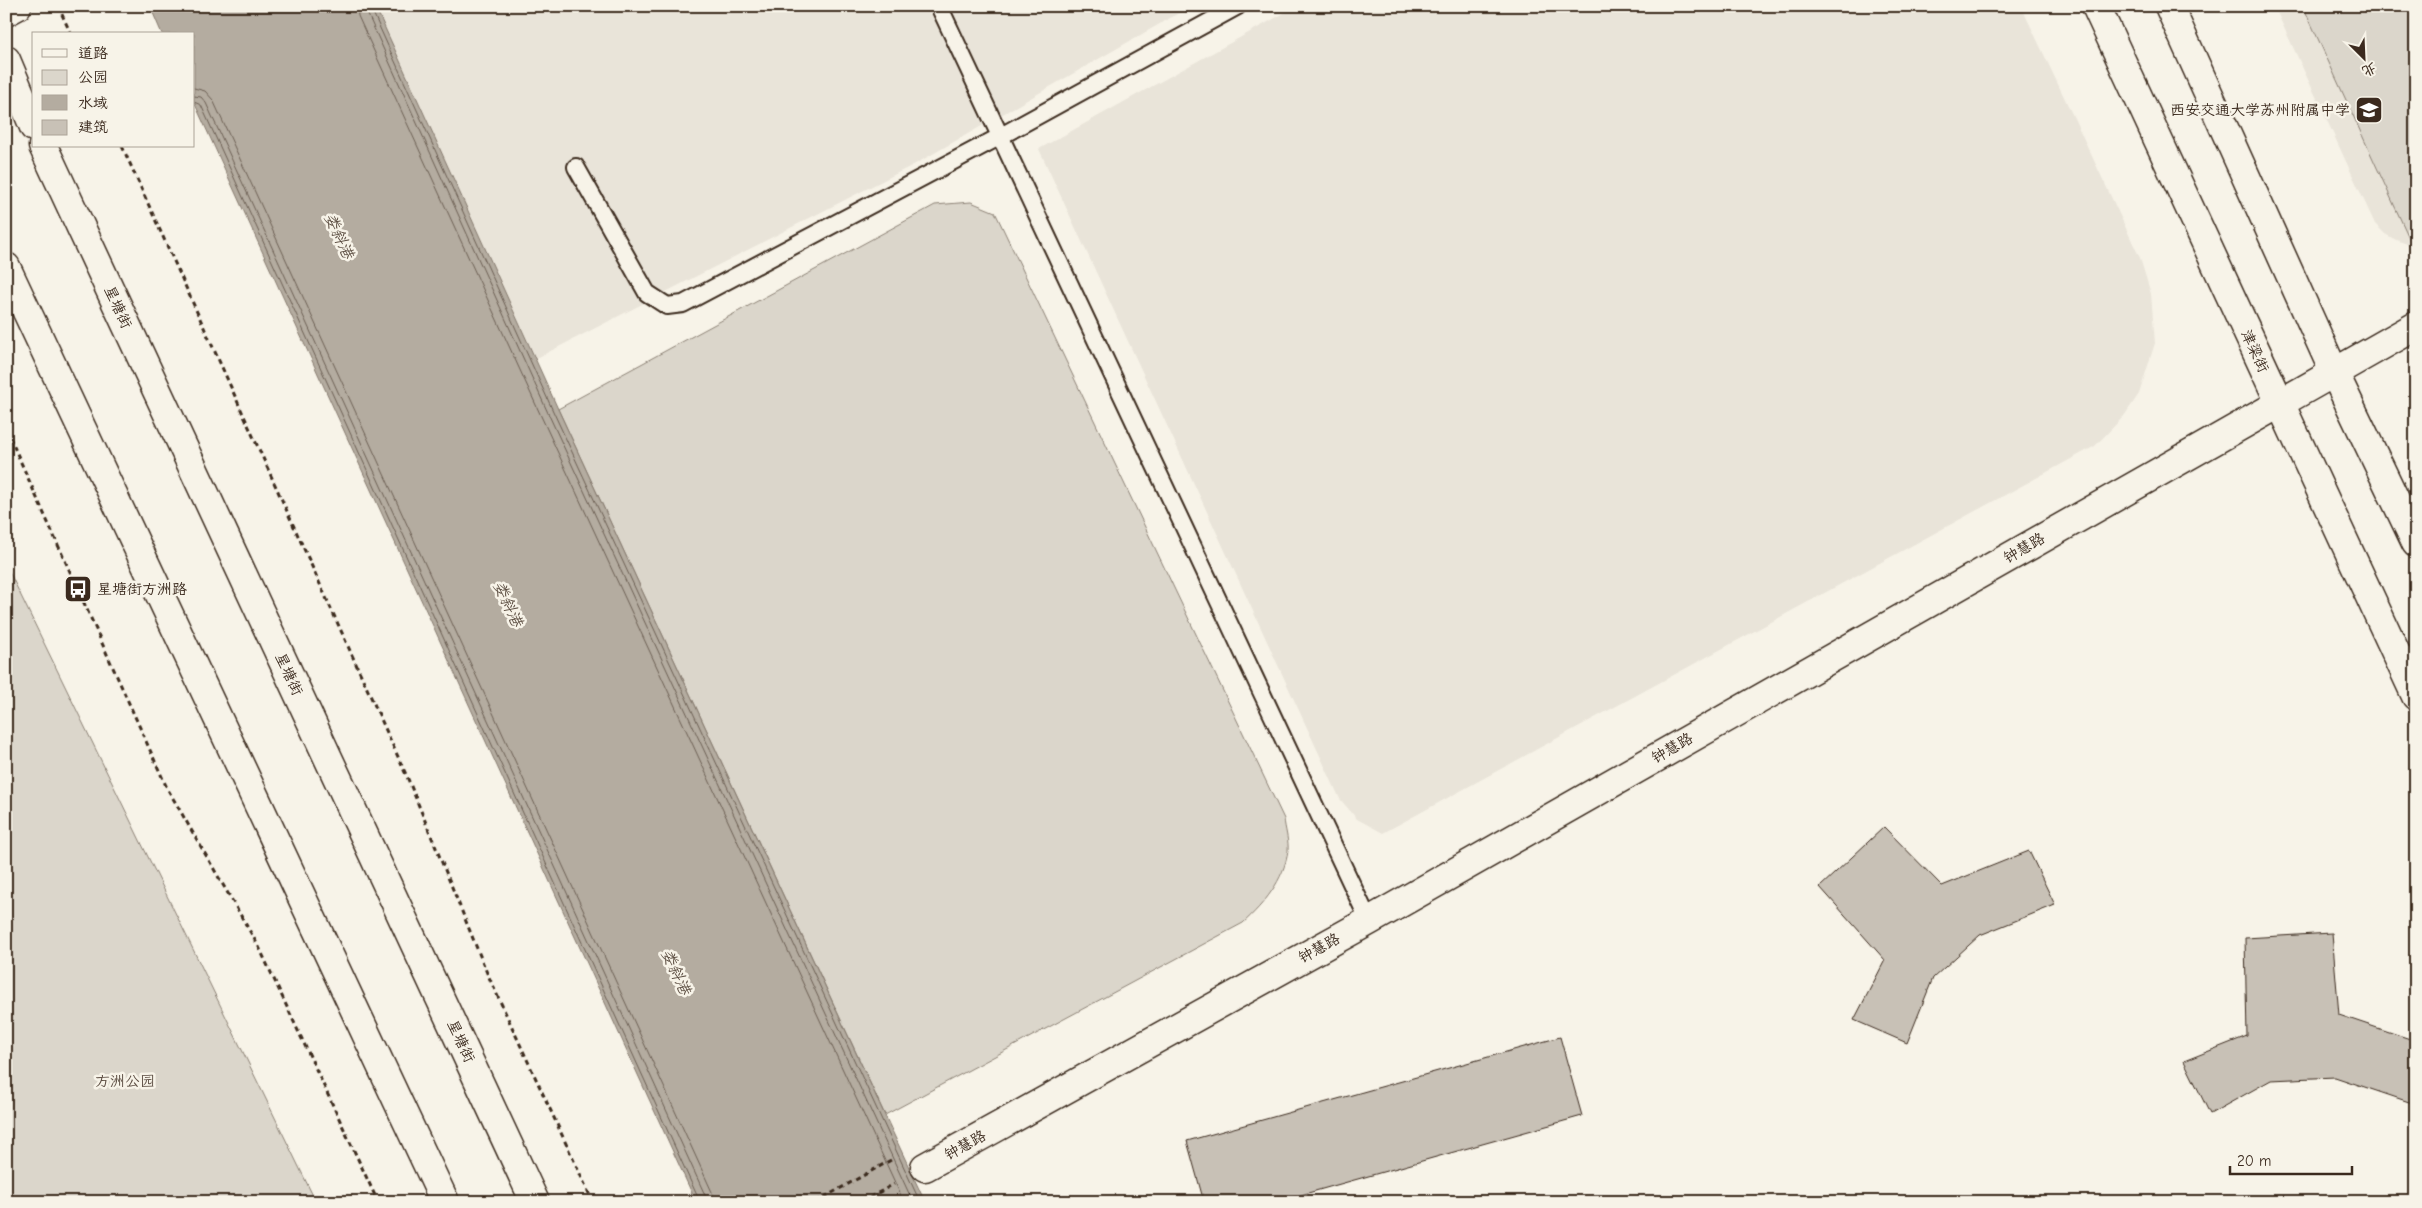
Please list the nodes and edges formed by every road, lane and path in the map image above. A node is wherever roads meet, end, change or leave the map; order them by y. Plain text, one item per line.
1 (17, 6) edge
2 (58, 6) edge
3 (939, 6) edge
4 (1238, 6) edge
5 (2096, 6) edge
6 (2169, 6) edge
7 (6, 12) edge
8 (69, 32) edge
9 (6, 60) edge
10 (32, 122) edge
11 (999, 137) junction
12 (44, 148) edge
13 (123, 148) edge
14 (576, 168) dead end
15 (6, 267) edge
16 (2416, 326) edge
17 (2334, 372) junction
18 (2279, 403) junction
19 (6, 429) edge
20 (2416, 543) edge
21 (2416, 696) edge
22 (1369, 920) junction
23 (899, 1156) dead end
24 (925, 1167) dead end
25 (378, 1202) edge
26 (444, 1202) edge
27 (535, 1202) edge
28 (593, 1202) edge
29 (816, 1202) edge

1 - 7 main road
2 - 8 path
3 - 11 lane
4 - 11 lane
5 - 18 main road, 津梁街
6 - 17 main road
9 - 10 main road
11 - 14 lane
11 - 22 lane
12 - 27 main road, 星塘街
13 - 28 path
15 - 26 main road
16 - 17 main road, 钟慧路
17 - 18 main road, 钟慧路
17 - 20 main road
18 - 21 main road, 津梁街
18 - 22 main road, 钟慧路
19 - 25 path
22 - 24 main road, 钟慧路
23 - 29 path

